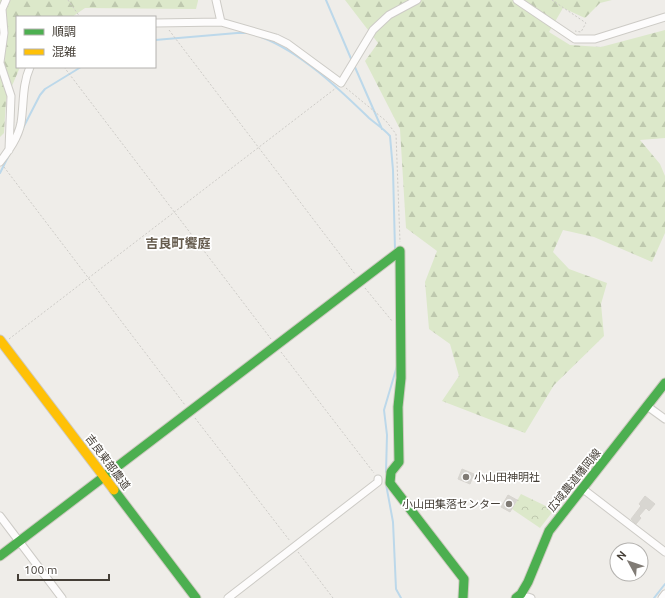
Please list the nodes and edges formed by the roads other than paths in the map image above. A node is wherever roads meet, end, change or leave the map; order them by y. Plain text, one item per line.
1 (6, 0) edge
2 (216, 0) edge
3 (417, 0) edge
4 (517, 0) edge
5 (665, 17) edge
6 (221, 22) junction
7 (156, 23) edge
8 (0, 63) edge
9 (30, 68) edge
10 (9, 150) junction
11 (0, 162) edge
12 (1, 343) edge
13 (665, 384) edge
14 (647, 406) junction
15 (665, 419) edge
16 (105, 477) junction
17 (378, 479) road end
18 (583, 489) junction
19 (0, 516) edge
20 (20, 542) junction
21 (665, 552) edge
22 (0, 556) edge
23 (665, 594) edge
24 (521, 597) edge
25 (62, 598) edge
26 (196, 598) edge
27 (228, 598) edge
28 (464, 598) edge
29 (531, 598) edge
30 (662, 598) edge

1 - 8 street
2 - 6 street
3 - 6 street
4 - 5 street
6 - 7 street
8 - 10 street
9 - 10 street
10 - 11 street
12 - 16 street, 吉良東部農道
13 - 14 street, 広域農道幡岡線
14 - 15 street
14 - 18 street, 広域農道幡岡線
16 - 20 street
16 - 26 street, 吉良東部農道
16 - 28 street
17 - 27 street
18 - 21 street
18 - 24 street, 広域農道幡岡線
19 - 20 street
20 - 22 street
20 - 25 street
23 - 30 street
24 - 29 street

